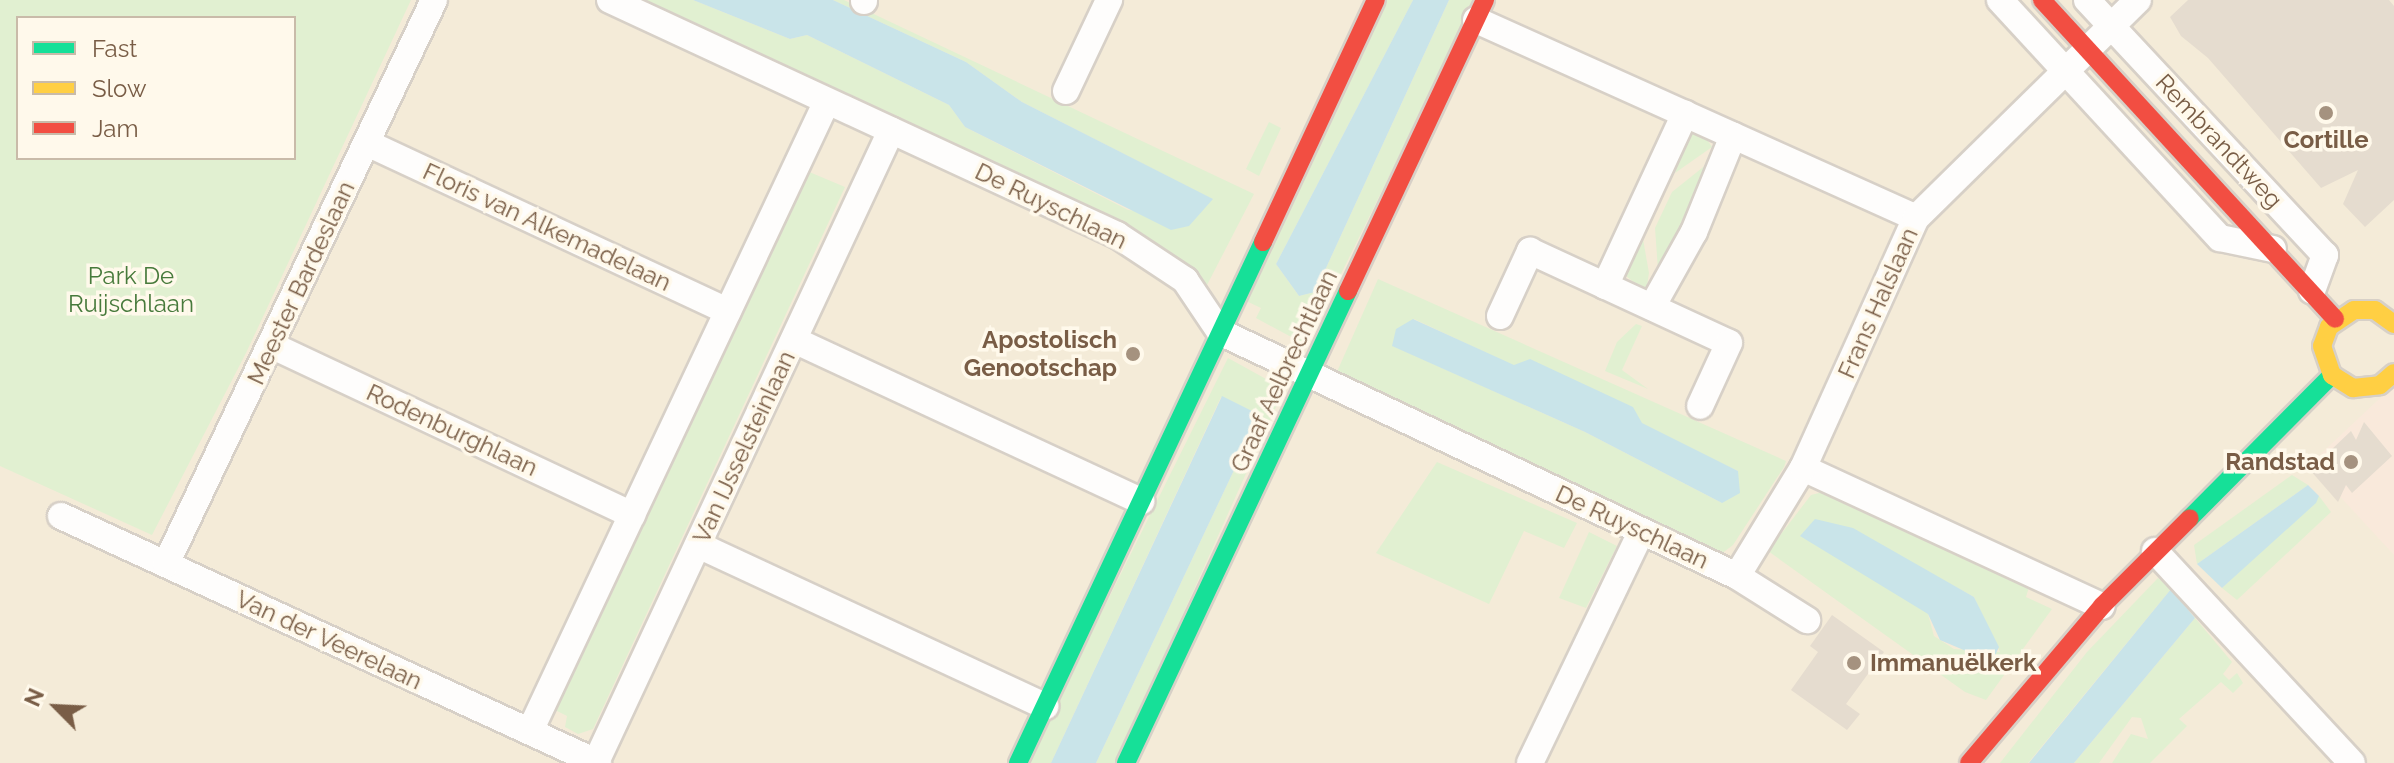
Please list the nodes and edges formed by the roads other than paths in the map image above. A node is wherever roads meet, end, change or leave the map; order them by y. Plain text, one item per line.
1 (434, 0) edge
2 (610, 0) edge
3 (1109, 0) edge
4 (1376, 0) edge
5 (2000, 0) edge
6 (2042, 0) edge
7 (2087, 0) edge
8 (2138, 0) edge
9 (1480, 10) edge
10 (2111, 26) junction
11 (2089, 47) junction
12 (2063, 67) junction
13 (1066, 91) dead end
14 (827, 101) junction
15 (1685, 114) junction
16 (891, 131) junction
17 (1733, 136) junction
18 (367, 143) junction
19 (1916, 218) junction
20 (2273, 249) junction
21 (1605, 286) junction
22 (2312, 291) junction
23 (1652, 307) junction
24 (728, 311) junction
25 (1500, 316) dead end
26 (2335, 319) junction
27 (2393, 322) edge
28 (1220, 332) junction
29 (794, 340) junction
30 (273, 346) junction
31 (2332, 375) junction
32 (1308, 377) junction
33 (2393, 378) edge
34 (1700, 406) dead end
35 (1803, 468) junction
36 (1141, 501) junction
37 (632, 515) junction
38 (61, 516) dead end
39 (1641, 532) junction
40 (698, 545) junction
41 (2155, 551) junction
42 (166, 564) junction
43 (1737, 576) junction
44 (2102, 606) junction
45 (1807, 620) dead end
46 (1045, 706) junction
47 (530, 731) junction
48 (597, 763) edge
49 (1018, 763) edge
50 (1126, 763) edge
51 (1530, 763) edge
52 (1969, 763) edge
53 (2352, 763) edge

1 - 18 street, Meester Bardeslaan
2 - 14 street, De Ruyschlaan
3 - 13 street
4 - 28 street
5 - 12 street, Rembrandtweg
6 - 11 street, Rembrandtweg
7 - 10 street, Rembrandtweg
8 - 10 street, Frans Halslaan
9 - 15 street
9 - 32 street, Graaf Aelbrechtlaan
10 - 11 street, Frans Halslaan
10 - 22 street, Rembrandtweg
11 - 12 street, Frans Halslaan
11 - 20 street, Rembrandtweg
12 - 19 street, Frans Halslaan
12 - 20 street, Rembrandtweg
14 - 16 street, De Ruyschlaan
14 - 24 street
15 - 17 street
15 - 21 street
16 - 28 street, De Ruyschlaan
16 - 29 street, Van IJsselsteinlaan
17 - 19 street
17 - 23 street
18 - 24 street, Floris van Alkemadelaan
18 - 30 street, Meester Bardeslaan
19 - 35 street, Frans Halslaan
20 - 22 street, Rembrandtweg
21 - 23 street
21 - 25 street
22 - 26 street, Rembrandtweg
23 - 34 street
24 - 37 street
26 - 27 street
26 - 31 street
28 - 32 street, De Ruyschlaan
28 - 36 street
29 - 36 street
29 - 40 street, Van IJsselsteinlaan
30 - 37 street, Rodenburghlaan
30 - 42 street, Meester Bardeslaan
31 - 33 street
31 - 41 street
32 - 39 street, De Ruyschlaan
32 - 50 street, Graaf Aelbrechtlaan
35 - 43 street, Frans Halslaan
35 - 44 street
36 - 46 street
37 - 47 street
38 - 42 street, Van der Veerelaan
39 - 43 street, De Ruyschlaan
39 - 51 street
40 - 46 street
40 - 48 street, Van IJsselsteinlaan
41 - 44 street
41 - 53 street
42 - 47 street, Van der Veerelaan
43 - 45 street, De Ruyschlaan
44 - 52 street
46 - 49 street
47 - 48 street, Van der Veerelaan

